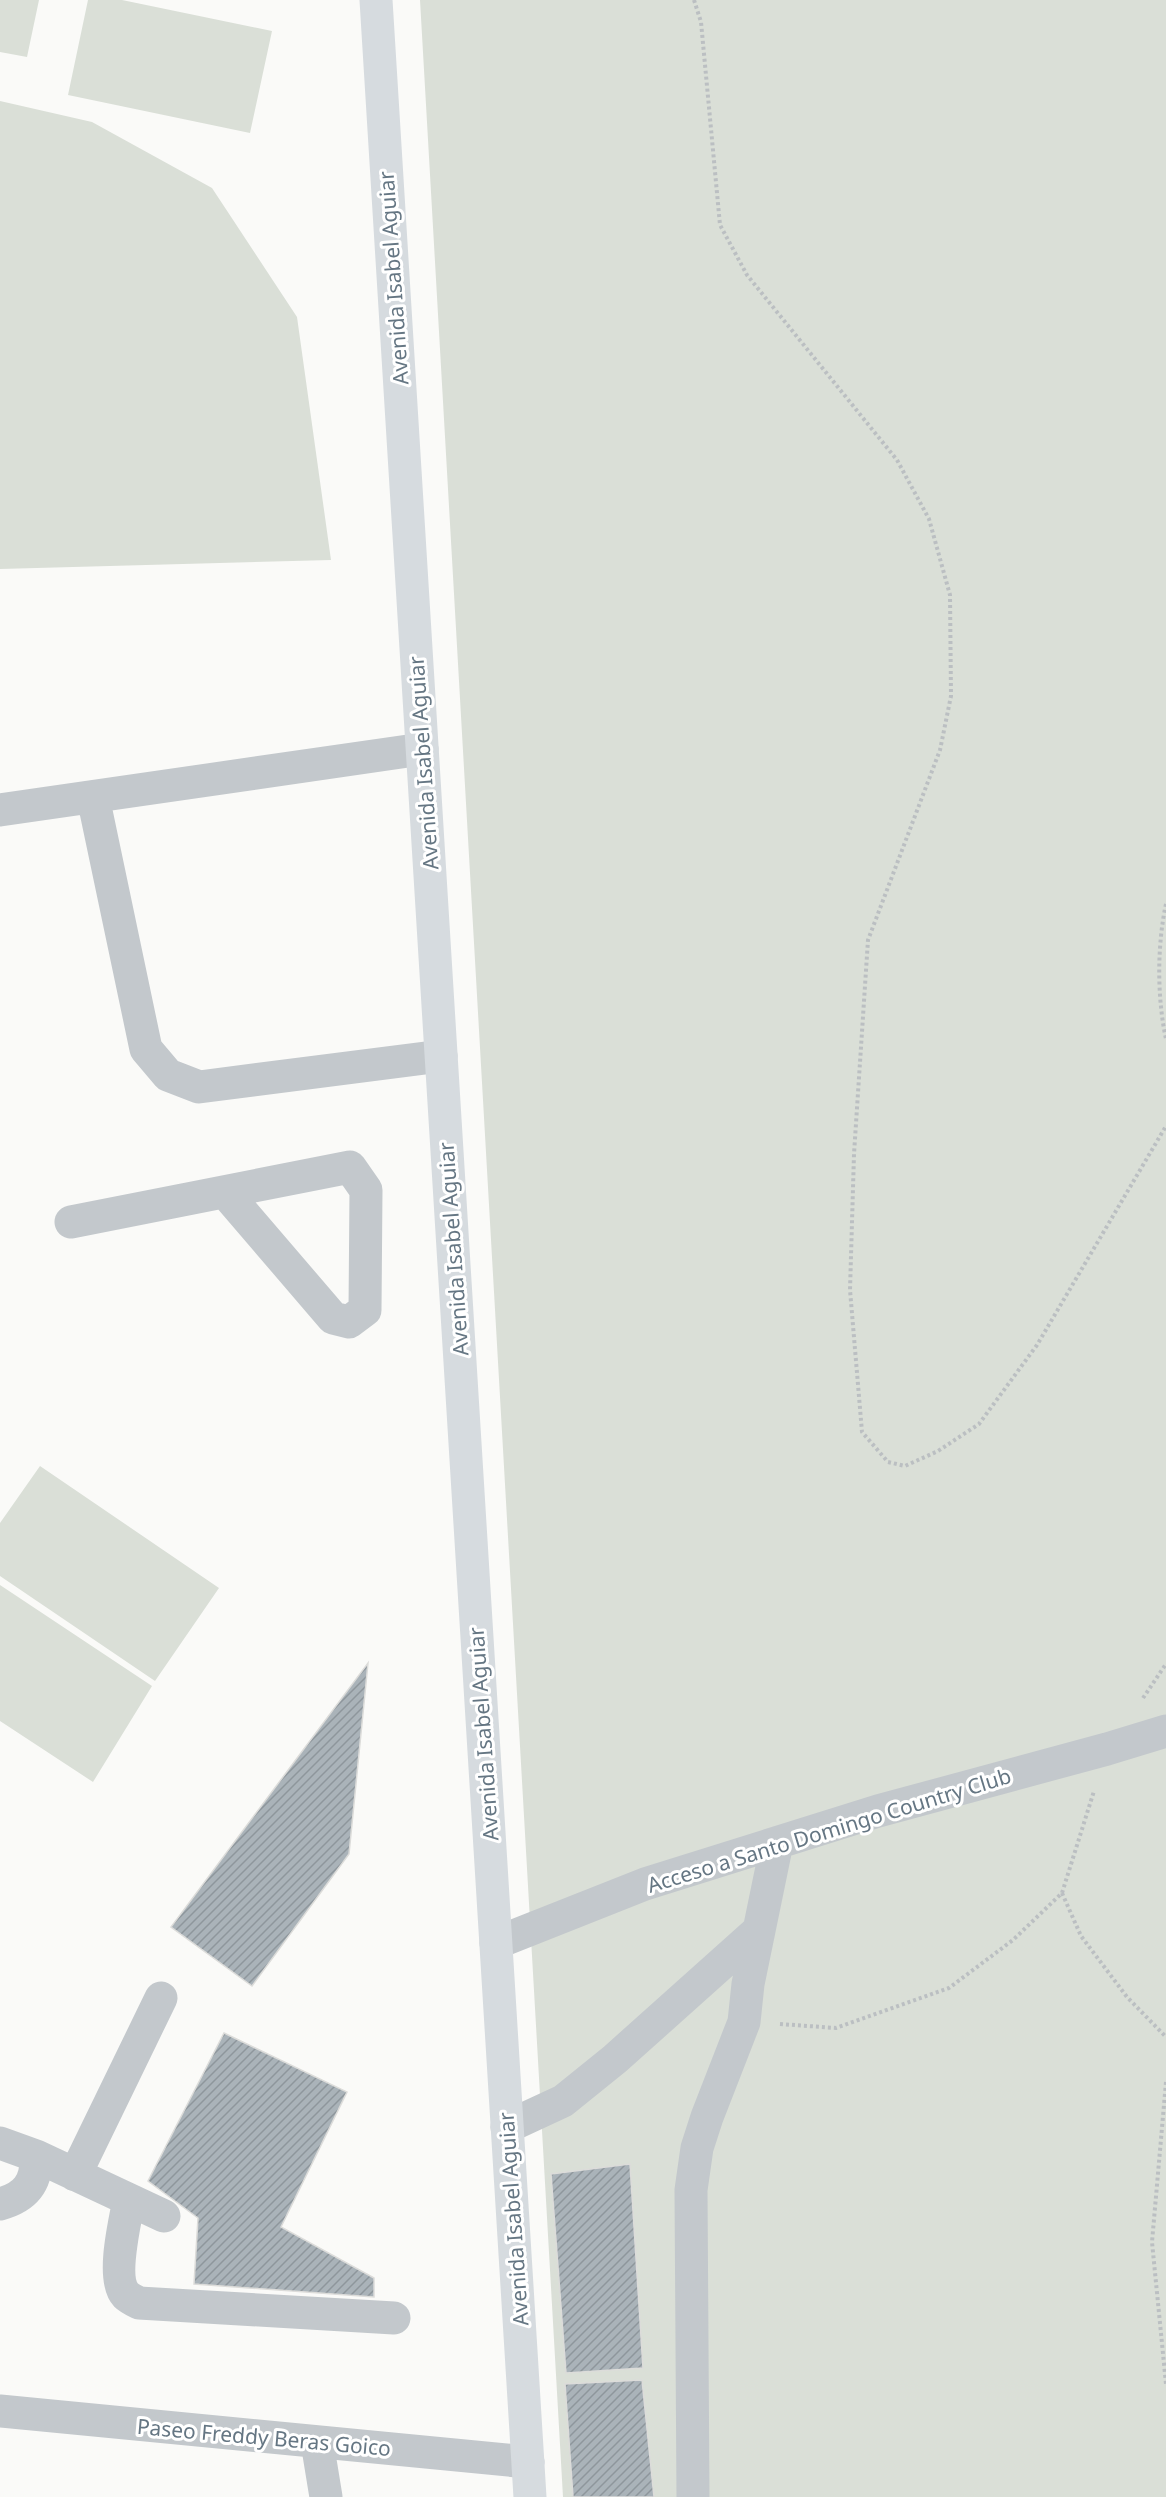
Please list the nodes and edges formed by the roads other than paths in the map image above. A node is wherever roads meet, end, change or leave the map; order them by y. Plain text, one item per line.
1 (376, 0) edge
2 (422, 749) junction
3 (93, 797) junction
4 (0, 810) edge
5 (441, 1056) junction
6 (225, 1192) junction
7 (71, 1222) dead end
8 (1166, 1731) edge
9 (777, 1843) junction
10 (758, 1931) junction
11 (496, 1943) junction
12 (161, 1998) dead end
13 (507, 2127) junction
14 (0, 2143) edge
15 (36, 2156) junction
16 (75, 2175) junction
17 (129, 2200) junction
18 (0, 2204) edge
19 (164, 2216) dead end
20 (394, 2318) dead end
21 (0, 2411) edge
22 (316, 2442) junction
23 (528, 2462) junction
24 (326, 2497) edge
25 (530, 2497) edge
26 (693, 2497) edge

1 - 2 main road, Avenida Isabel Aguiar
2 - 3 street
2 - 5 main road, Avenida Isabel Aguiar
3 - 4 street
3 - 5 street
5 - 11 main road, Avenida Isabel Aguiar
6 - 6 street
6 - 7 street
8 - 9 street, Acceso a Santo Domingo Country Club
9 - 10 street
9 - 11 street, Acceso a Santo Domingo Country Club
10 - 13 street
10 - 26 street
11 - 13 main road, Avenida Isabel Aguiar
12 - 16 street
13 - 23 main road, Avenida Isabel Aguiar
14 - 15 street
15 - 16 street
15 - 18 street
16 - 17 street
17 - 19 street
17 - 20 street
21 - 22 street, Paseo Freddy Beras Goico
22 - 23 street, Paseo Freddy Beras Goico
22 - 24 street
23 - 25 main road, Avenida Isabel Aguiar

